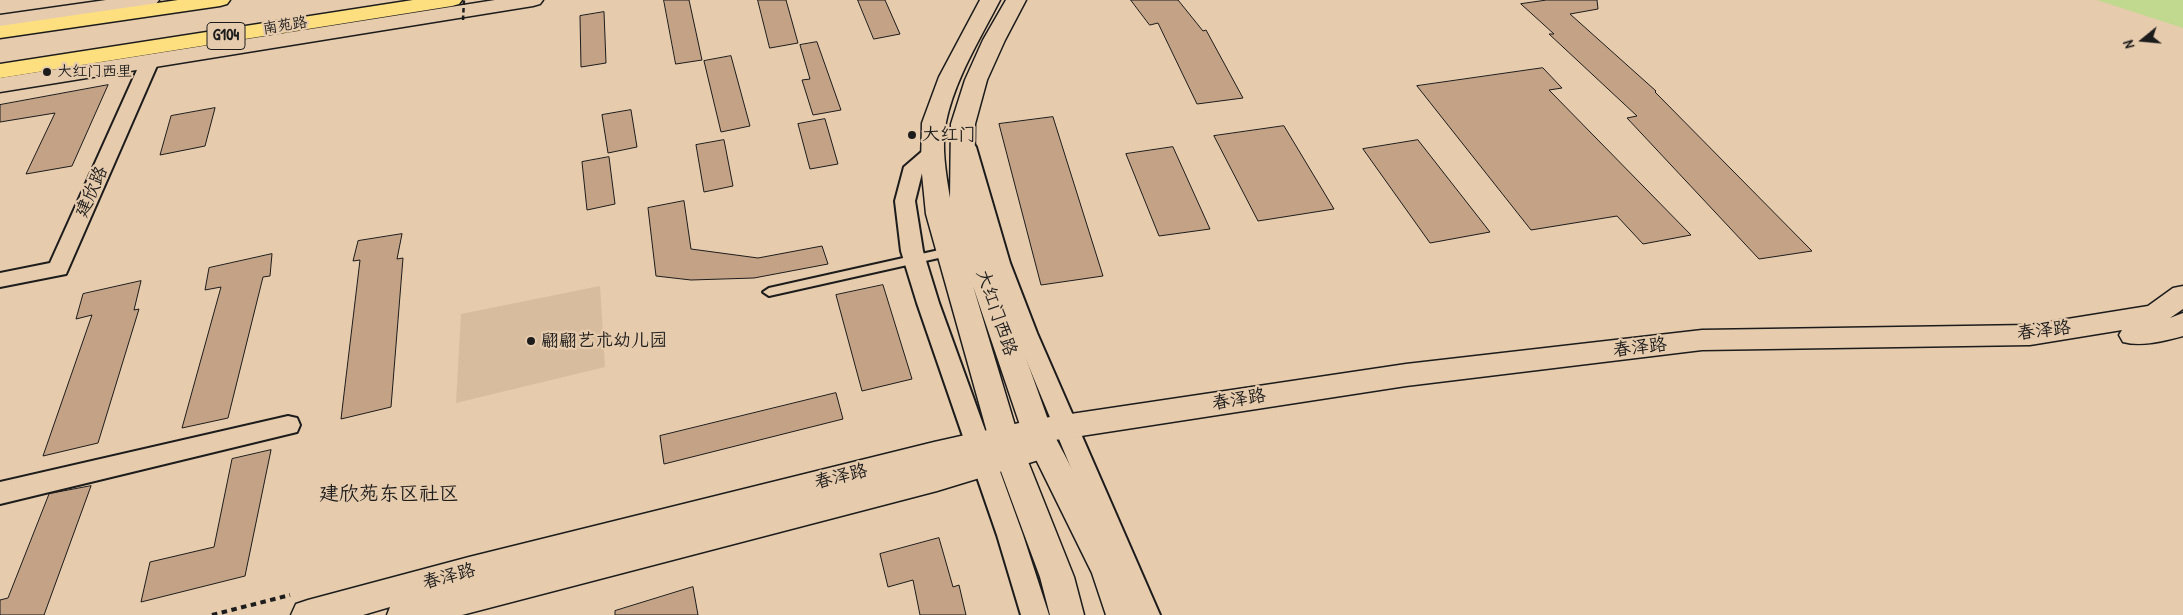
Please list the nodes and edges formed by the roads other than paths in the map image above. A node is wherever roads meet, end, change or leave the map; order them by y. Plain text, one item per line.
1 (149, 0) edge
2 (156, 0) edge
3 (220, 0) edge
4 (452, 0) edge
5 (533, 0) edge
6 (990, 0) edge
7 (1016, 0) edge
8 (107, 16) junction
9 (0, 22) edge
10 (0, 32) edge
11 (150, 61) junction
12 (0, 71) edge
13 (0, 85) edge
14 (934, 152) junction
15 (948, 252) junction
16 (915, 260) junction
17 (0, 280) edge
18 (770, 292) dead end
19 (2183, 296) edge
20 (2183, 323) edge
21 (288, 425) dead end
22 (1054, 435) junction
23 (994, 451) junction
24 (0, 494) edge
25 (308, 615) edge
26 (404, 615) edge
27 (1035, 615) edge
28 (1067, 615) edge
29 (1123, 615) edge
30 (1146, 615) edge

1 - 9 street
2 - 8 street
3 - 8 highway, G104
4 - 12 highway, 南苑路 / G104
5 - 11 street
6 - 14 street, 大红门西路
7 - 22 street, 大红门西路
8 - 10 highway, G104
11 - 13 street
11 - 17 street, 建欣路
14 - 15 street, 大红门西路
14 - 16 street
15 - 16 lane
15 - 23 street, 大红门西路
16 - 18 lane
16 - 23 street
19 - 22 street, 春泽路
20 - 22 street, 春泽路
21 - 24 street
22 - 23 street, 春泽路
22 - 29 street, 大红门西路
22 - 30 street
23 - 25 street, 春泽路
23 - 26 street, 春泽路
23 - 27 street
23 - 28 street, 大红门西路

